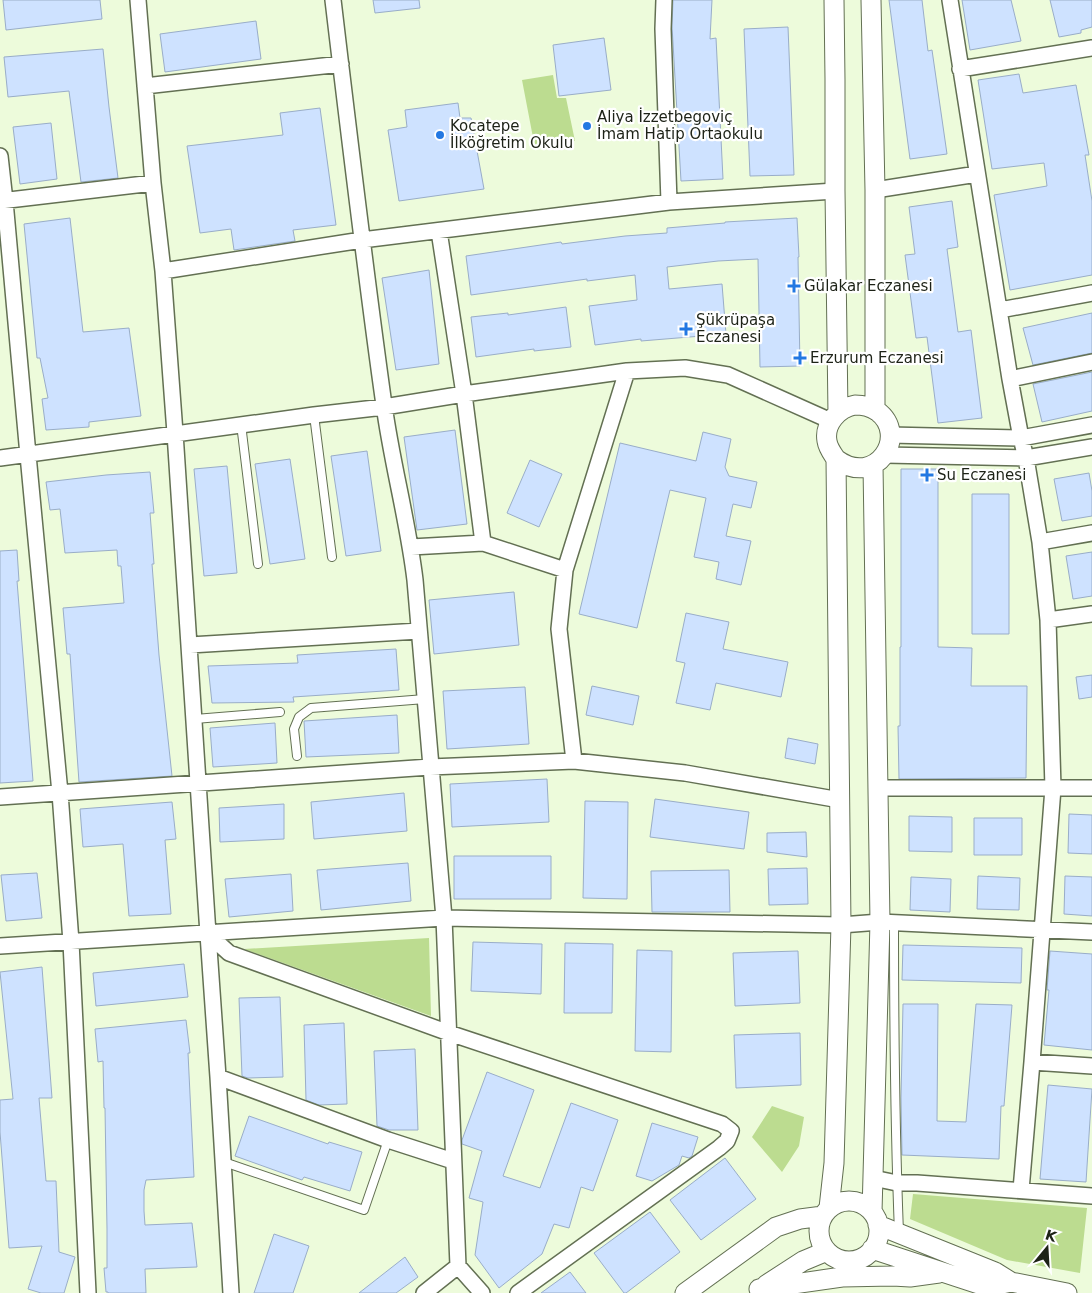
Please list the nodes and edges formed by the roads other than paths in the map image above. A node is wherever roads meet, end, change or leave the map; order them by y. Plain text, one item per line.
1 (138, 0) edge
2 (333, 0) edge
3 (664, 0) edge
4 (834, 0) edge
5 (871, 0) edge
6 (950, 0) edge
7 (1092, 49) edge
8 (341, 64) junction
9 (960, 69) junction
10 (145, 86) junction
11 (0, 156) edge
12 (977, 174) junction
13 (154, 183) junction
14 (875, 190) junction
15 (835, 191) junction
16 (3, 201) edge
17 (669, 202) junction
18 (439, 231) junction
19 (362, 240) junction
20 (163, 271) junction
21 (1092, 293) edge
22 (1000, 310) junction
23 (1092, 362) edge
24 (627, 372) junction
25 (1010, 379) junction
26 (464, 394) junction
27 (384, 407) junction
28 (875, 410) junction
29 (314, 415) junction
30 (834, 417) junction
31 (241, 424) junction
32 (1092, 425) edge
33 (176, 433) junction
34 (890, 435) junction
35 (1021, 438) junction
36 (1092, 447) edge
37 (28, 455) junction
38 (0, 458) edge
39 (1026, 458) junction
40 (836, 459) junction
41 (879, 460) junction
42 (1092, 533) edge
43 (1040, 542) junction
44 (483, 543) junction
45 (411, 547) junction
46 (332, 557) dead end
47 (258, 564) dead end
48 (565, 570) junction
49 (1092, 614) edge
50 (1048, 620) junction
51 (419, 631) junction
52 (190, 645) junction
53 (425, 700) junction
54 (280, 712) dead end
55 (195, 719) junction
56 (297, 756) dead end
57 (574, 761) junction
58 (430, 767) junction
59 (199, 784) junction
60 (878, 788) junction
61 (1053, 788) junction
62 (1092, 788) edge
63 (60, 793) junction
64 (0, 797) edge
65 (840, 800) junction
66 (444, 918) junction
67 (887, 922) junction
68 (841, 925) junction
69 (1042, 929) junction
70 (1092, 932) edge
71 (208, 934) junction
72 (71, 942) junction
73 (0, 946) edge
74 (449, 1033) junction
75 (1032, 1062) junction
76 (1092, 1066) edge
77 (218, 1077) junction
78 (388, 1140) junction
79 (453, 1161) junction
80 (224, 1162) junction
81 (873, 1178) junction
82 (897, 1182) junction
83 (1020, 1190) junction
84 (1092, 1196) edge
85 (826, 1212) junction
86 (875, 1218) junction
87 (900, 1234) junction
88 (872, 1249) junction
89 (827, 1251) junction
90 (458, 1266) junction
91 (944, 1272) junction
92 (1018, 1286) edge
93 (756, 1291) edge
94 (88, 1293) edge
95 (231, 1293) edge
96 (424, 1293) edge
97 (482, 1293) edge
98 (518, 1293) edge
99 (685, 1293) edge
100 (1067, 1293) edge

1 - 10 street
2 - 8 street
3 - 17 street
4 - 15 street
5 - 14 street
6 - 9 street
7 - 9 street
8 - 10 street
8 - 19 street
9 - 12 street
10 - 13 street
11 - 16 street
12 - 14 street
12 - 22 street
13 - 16 street
13 - 20 street
14 - 28 street
15 - 17 street
15 - 30 street
16 - 37 street
17 - 18 street
18 - 19 street
18 - 26 street
19 - 20 street
19 - 27 street
20 - 33 street
21 - 22 street
22 - 25 street
23 - 25 street
24 - 26 street
24 - 30 street
24 - 48 street
25 - 35 street
26 - 27 street
26 - 44 street
27 - 29 street
27 - 45 street
28 - 30 street
28 - 34 street
29 - 31 street
29 - 46 lane
30 - 40 street
31 - 33 street
31 - 47 lane
32 - 35 street
33 - 37 street
33 - 52 street
34 - 35 street
34 - 41 street
35 - 39 street
36 - 39 street
37 - 38 street
37 - 63 street
39 - 41 street
39 - 43 street
40 - 41 street
40 - 65 street
41 - 60 street
42 - 43 street
43 - 50 street
44 - 45 street
44 - 48 street
45 - 51 street
48 - 57 street
49 - 50 street
50 - 61 street
51 - 52 street
51 - 53 street
52 - 55 street
53 - 56 lane
53 - 58 street
54 - 55 lane
55 - 59 street
57 - 58 street
57 - 65 street
58 - 59 street
58 - 66 street
59 - 63 street
59 - 71 street
60 - 61 street
60 - 67 street
61 - 62 street
61 - 69 street
63 - 64 street
63 - 72 street
65 - 68 street
66 - 68 street
66 - 71 street
66 - 74 street
67 - 68 street
67 - 69 street
67 - 81 street
67 - 82 lane
68 - 85 street
69 - 70 street
69 - 75 street
71 - 72 street
71 - 74 street
71 - 77 street
72 - 73 street
72 - 94 street
74 - 79 street
74 - 98 street
75 - 76 street
75 - 83 street
77 - 78 street
77 - 80 street
78 - 79 street
78 - 80 lane
79 - 90 street
80 - 95 street
81 - 82 street
81 - 86 street
82 - 83 street
82 - 87 lane
83 - 84 street
85 - 86 street
85 - 89 street
85 - 99 street
86 - 87 street
86 - 88 street
87 - 92 street
88 - 89 street
88 - 91 street
89 - 93 street
90 - 96 street
90 - 97 street
91 - 92 street
91 - 93 street
92 - 100 street

